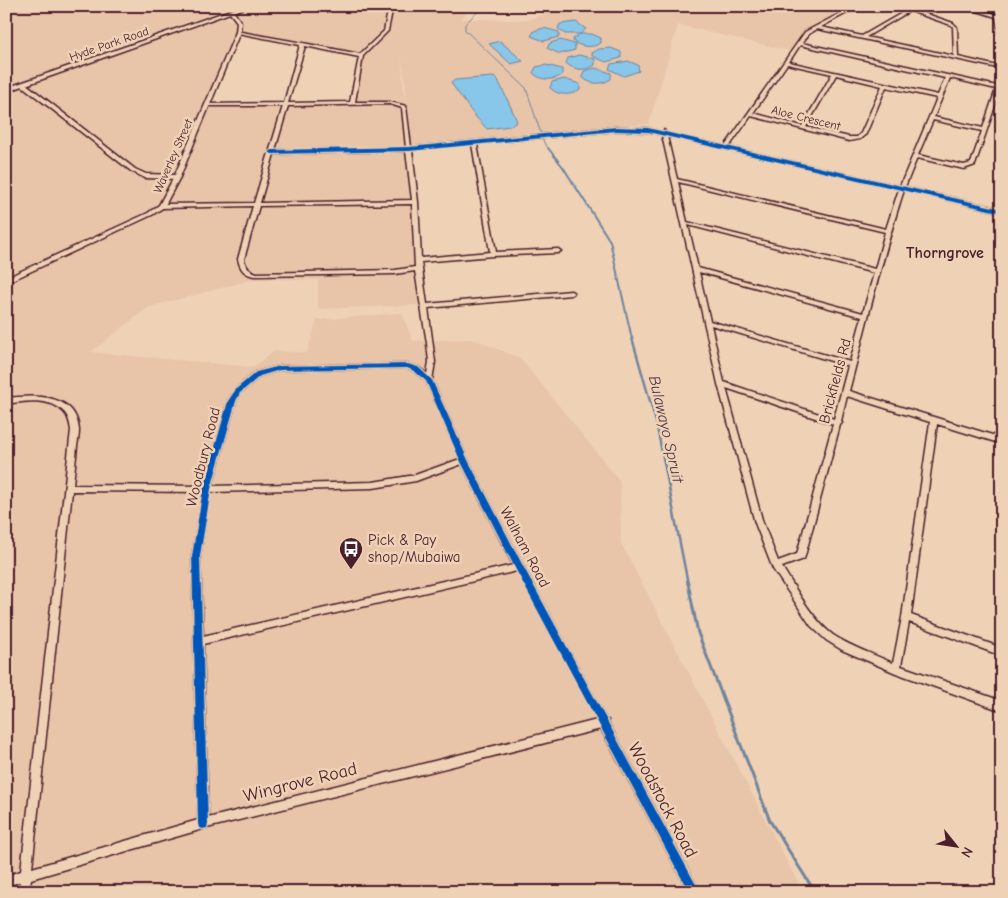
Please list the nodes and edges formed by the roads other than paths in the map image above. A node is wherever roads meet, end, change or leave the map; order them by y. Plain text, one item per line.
1 (247, 6) edge
2 (391, 6) edge
3 (858, 6) edge
4 (898, 6) edge
5 (964, 6) edge
6 (910, 10) junction
7 (231, 12) junction
8 (1000, 17) edge
9 (817, 28) junction
10 (238, 32) junction
11 (862, 38) junction
12 (1002, 38) edge
13 (303, 44) junction
14 (800, 44) junction
15 (361, 56) junction
16 (956, 59) junction
17 (787, 63) junction
18 (1002, 68) edge
19 (834, 75) junction
20 (948, 77) junction
21 (1002, 78) edge
22 (24, 84) junction
23 (884, 86) junction
24 (999, 88) junction
25 (6, 90) edge
26 (939, 97) junction
27 (352, 104) junction
28 (207, 105) junction
29 (285, 105) junction
30 (750, 114) junction
31 (932, 118) junction
32 (803, 128) junction
33 (984, 130) junction
34 (664, 132) junction
35 (474, 142) junction
36 (726, 148) junction
37 (408, 149) junction
38 (272, 152) junction
39 (916, 156) junction
40 (177, 177) junction
41 (675, 180) junction
42 (902, 188) junction
43 (415, 202) junction
44 (257, 204) junction
45 (162, 206) junction
46 (1002, 210) edge
47 (686, 223) junction
48 (888, 231) junction
49 (558, 251) dead end
50 (493, 254) junction
51 (419, 260) junction
52 (418, 269) junction
53 (696, 270) junction
54 (878, 272) junction
55 (6, 280) edge
56 (571, 293) dead end
57 (425, 306) junction
58 (866, 316) junction
59 (707, 322) junction
60 (852, 365) junction
61 (429, 380) junction
62 (721, 384) junction
63 (845, 393) junction
64 (6, 401) edge
65 (934, 422) junction
66 (838, 423) junction
67 (1002, 441) edge
68 (464, 460) junction
69 (69, 488) junction
70 (207, 489) junction
71 (776, 566) junction
72 (519, 567) junction
73 (906, 617) junction
74 (198, 641) junction
75 (1002, 652) edge
76 (896, 669) junction
77 (1002, 706) edge
78 (605, 723) junction
79 (203, 824) junction
80 (25, 876) junction
81 (6, 881) edge
82 (24, 892) edge
83 (695, 892) edge

1 - 7 street, Hyde Park Road
2 - 15 street
3 - 9 street
4 - 6 street
5 - 8 street
6 - 11 street
6 - 16 street
7 - 10 street
7 - 22 street, Hyde Park Road
8 - 12 street
9 - 11 street
9 - 14 street
10 - 13 street
10 - 28 street, Waverley Street
11 - 16 street
13 - 15 street
13 - 29 street
14 - 17 street
14 - 20 street
15 - 27 street
16 - 18 street
17 - 19 street
17 - 30 street
19 - 23 street
19 - 32 street
20 - 24 street
20 - 26 street, Brickfields Rd
21 - 24 street
22 - 25 street, Hyde Park Road
22 - 40 street
23 - 26 street
23 - 32 street, Aloe Crescent
24 - 33 street
26 - 31 street, Brickfields Rd
27 - 29 street
27 - 37 street
28 - 29 street
28 - 40 street, Waverley Street
29 - 38 street
30 - 32 street, Aloe Crescent
30 - 36 street
31 - 33 street
31 - 39 street, Brickfields Rd
33 - 39 street
34 - 35 street
34 - 36 street
34 - 41 street
35 - 37 street
35 - 50 street
36 - 42 street
37 - 38 street
37 - 43 street
38 - 44 street
39 - 42 street, Brickfields Rd
40 - 45 street, Waverley Street
41 - 47 street
41 - 48 street
42 - 46 street
42 - 48 street, Brickfields Rd
43 - 44 street
43 - 51 street
44 - 45 street
44 - 52 street
45 - 55 street, Waverley Street
47 - 53 street
47 - 54 street
48 - 54 street, Brickfields Rd
49 - 50 street
50 - 51 street
51 - 52 street
52 - 57 street
53 - 58 street
53 - 59 street
54 - 58 street, Brickfields Rd
56 - 57 street
57 - 61 street
58 - 60 street, Brickfields Rd
59 - 60 street
59 - 62 street
60 - 63 street, Brickfields Rd
61 - 68 street, Walham Road
61 - 70 street, Woodbury Road
62 - 66 street
62 - 71 street
63 - 65 street
63 - 66 street, Brickfields Rd
64 - 69 street
65 - 67 street
65 - 73 street
66 - 71 street, Brickfields Rd
68 - 70 street
68 - 72 street, Walham Road
69 - 70 street
69 - 80 street
70 - 74 street, Woodbury Road
71 - 76 street
72 - 74 street
72 - 78 street, Walham Road
73 - 75 street
73 - 76 street
74 - 79 street, Woodbury Road
76 - 77 street
78 - 79 street, Wingrove Road
78 - 83 street, Woodstock Road
79 - 80 street, Wingrove Road
80 - 81 street, Wingrove Road
80 - 82 street

